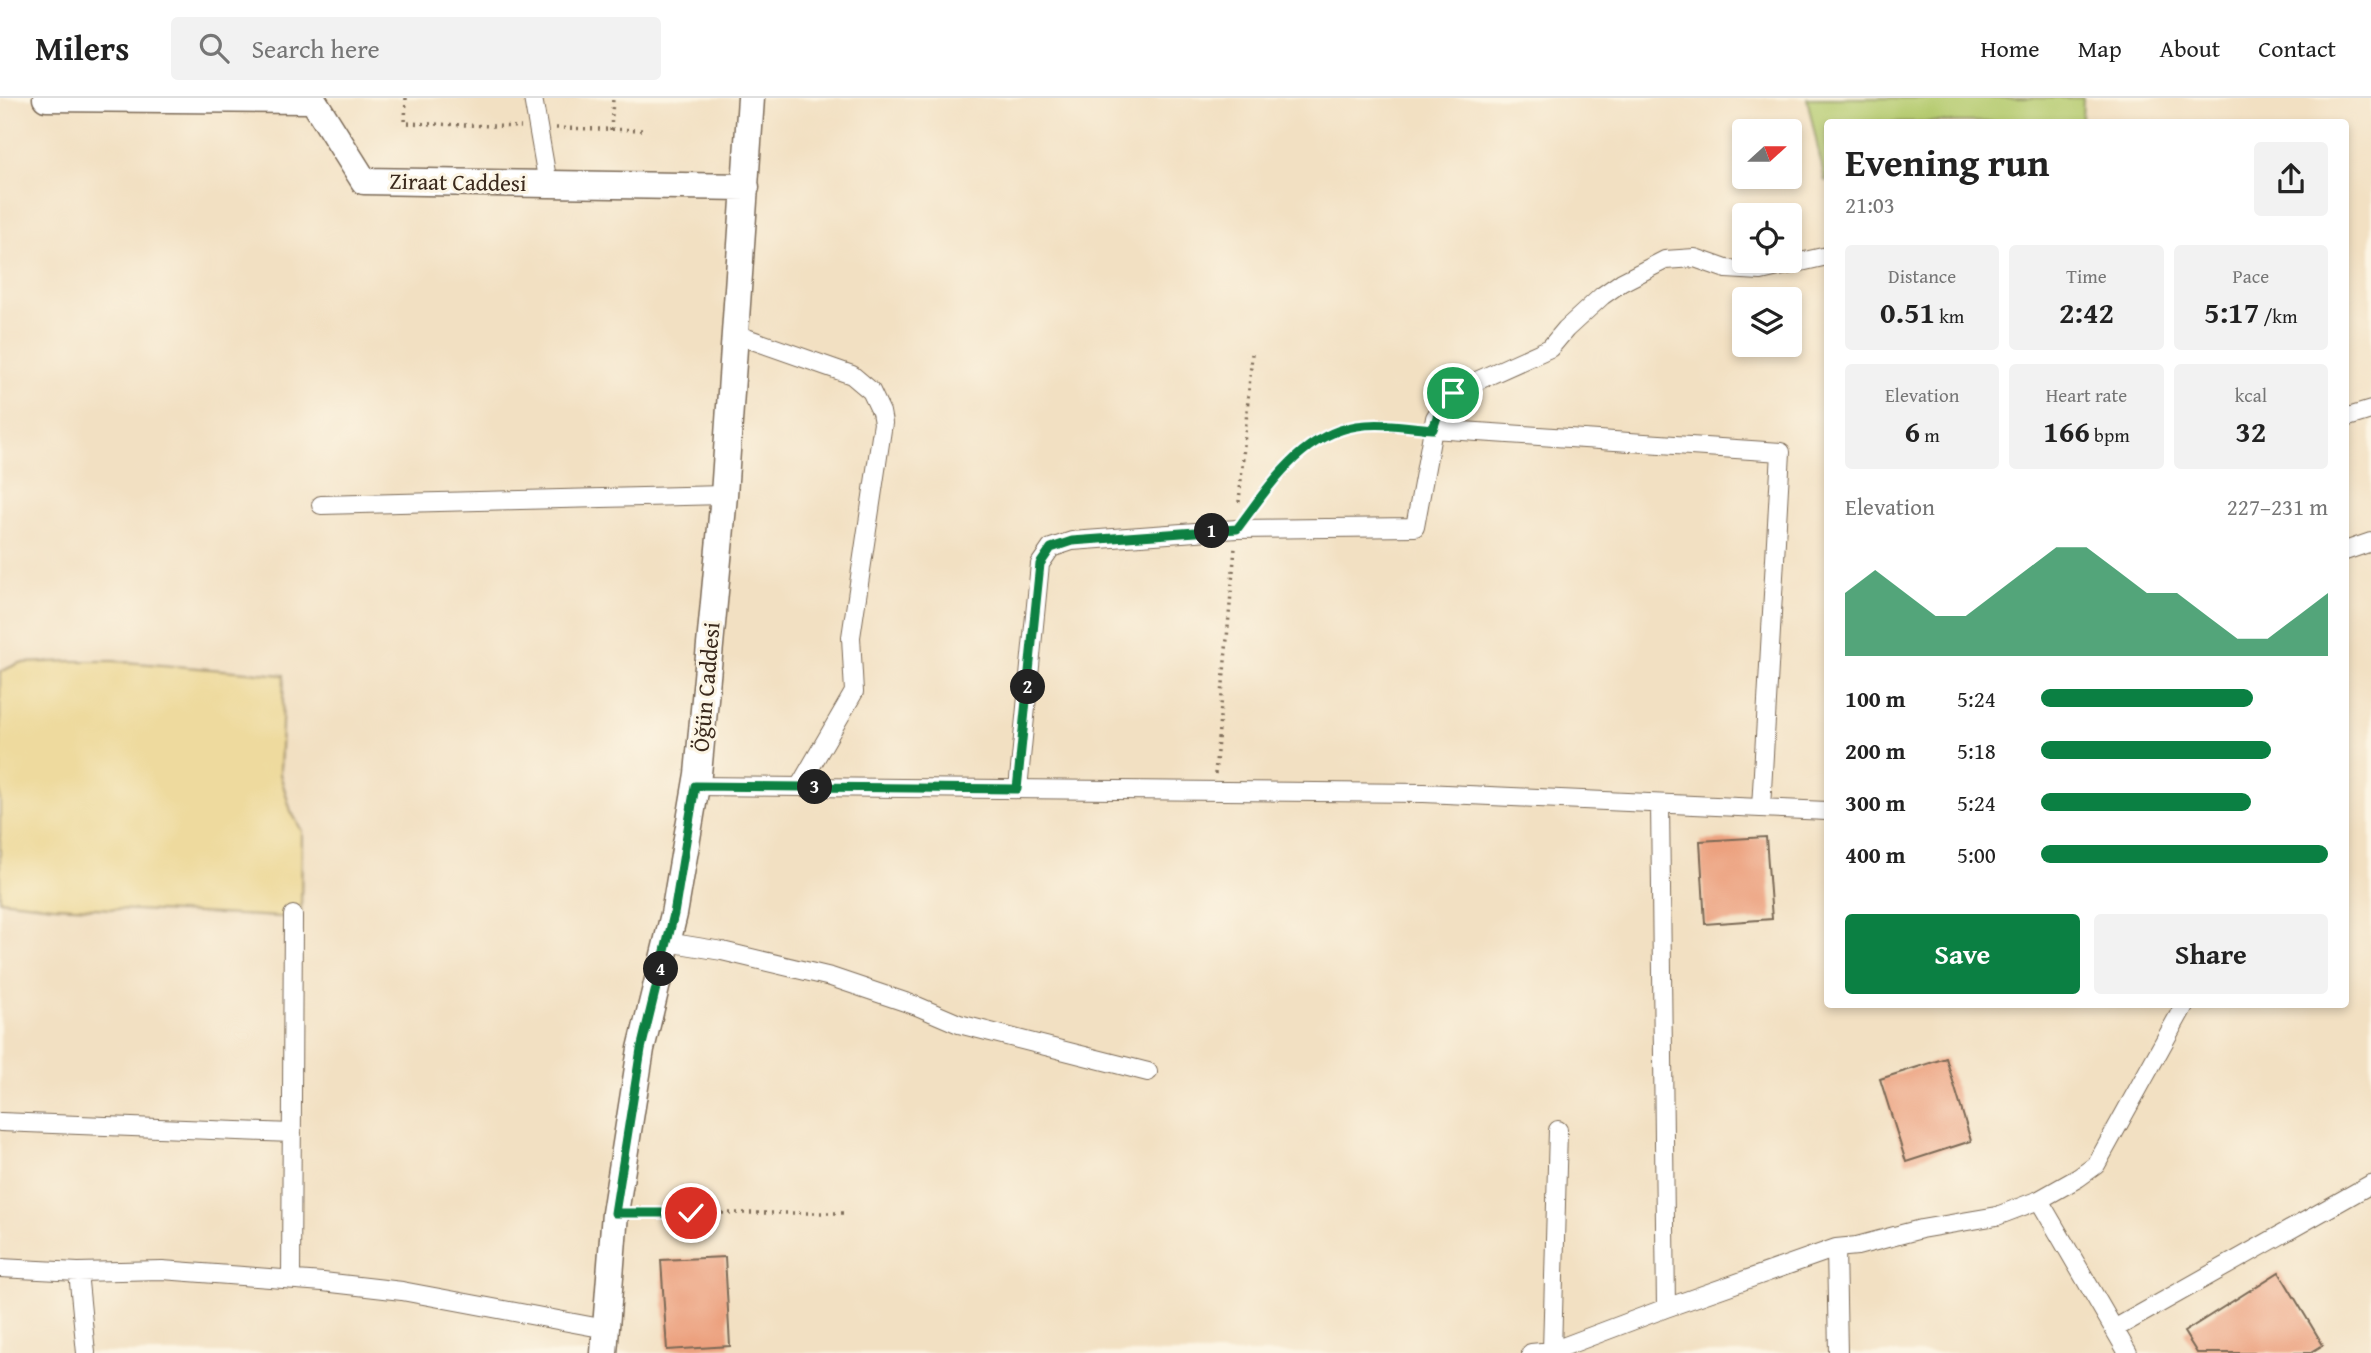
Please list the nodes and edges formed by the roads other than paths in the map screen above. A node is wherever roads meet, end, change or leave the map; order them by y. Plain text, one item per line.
1 (46, 98) edge
2 (534, 98) edge
3 (751, 98) edge
4 (313, 99) edge
5 (548, 184) junction
6 (746, 187) junction
7 (1824, 257) edge
8 (736, 334) junction
9 (2371, 410) edge
10 (2349, 417) edge
11 (1433, 429) junction
12 (724, 495) junction
13 (321, 505) dead end
14 (1237, 529) junction
15 (2371, 542) edge
16 (2349, 550) edge
17 (695, 786) junction
18 (799, 787) junction
19 (1017, 789) junction
20 (1660, 804) junction
21 (1761, 808) junction
22 (1824, 811) edge
23 (293, 915) dead end
24 (667, 942) junction
25 (2183, 1008) edge
26 (1147, 1072) dead end
27 (0, 1122) edge
28 (1559, 1130) dead end
29 (292, 1133) junction
30 (2371, 1184) edge
31 (2039, 1200) junction
32 (1836, 1248) junction
33 (0, 1268) edge
34 (78, 1272) junction
35 (291, 1279) junction
36 (1665, 1308) junction
37 (2114, 1329) junction
38 (605, 1341) edge
39 (1552, 1351) junction
40 (86, 1353) edge
41 (1531, 1353) edge
42 (1838, 1353) edge
43 (2128, 1353) edge

1 - 4 street, Ziraat Caddesi
2 - 5 street
3 - 6 street, Öğün Caddesi
4 - 5 street, Ziraat Caddesi
5 - 6 street, Ziraat Caddesi
6 - 8 street, Öğün Caddesi
7 - 11 street
8 - 12 street, Öğün Caddesi
8 - 18 street
9 - 10 street
11 - 14 lane
11 - 14 street
11 - 21 street
12 - 13 street
12 - 17 street, Öğün Caddesi
14 - 19 street
15 - 16 street
17 - 18 street
17 - 24 street, Öğün Caddesi
18 - 19 street
19 - 20 street
20 - 21 street
20 - 36 street
21 - 22 street
23 - 29 street
24 - 26 street
24 - 38 street, Öğün Caddesi
25 - 31 street
27 - 29 street
28 - 39 street
29 - 35 street
30 - 37 street
31 - 32 street
31 - 37 street
32 - 36 street
32 - 42 street
33 - 34 street
34 - 35 street
34 - 40 street
35 - 38 street
36 - 39 street
37 - 43 street
39 - 41 street

